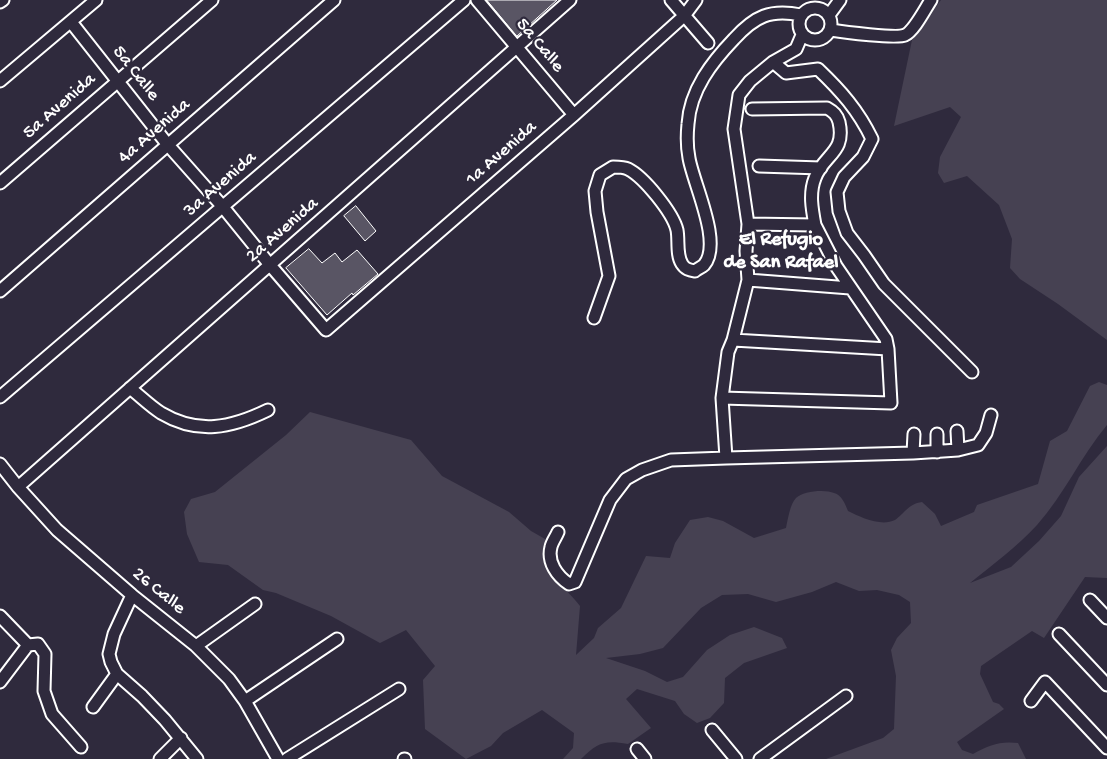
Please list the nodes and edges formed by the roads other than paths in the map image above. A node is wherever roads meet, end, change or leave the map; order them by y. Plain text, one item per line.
1 (96, 0) edge
2 (212, 0) edge
3 (334, 0) edge
4 (464, 0) edge
5 (477, 0) edge
6 (570, 0) edge
7 (670, 0) edge
8 (696, 0) edge
9 (840, 0) edge
10 (931, 0) edge
11 (825, 8) edge
12 (801, 15) junction
13 (684, 16) junction
14 (71, 22) junction
15 (831, 30) junction
16 (802, 34) junction
17 (708, 43) dead end
18 (517, 48) junction
19 (773, 62) junction
20 (118, 80) junction
21 (0, 81) edge
22 (752, 109) dead end
23 (574, 115) junction
24 (168, 145) junction
25 (759, 166) dead end
26 (821, 168) junction
27 (0, 183) edge
28 (223, 207) junction
29 (748, 224) junction
30 (815, 225) junction
31 (270, 265) junction
32 (748, 280) junction
33 (850, 288) junction
34 (0, 291) edge
35 (594, 318) dead end
36 (326, 330) joint
37 (733, 340) junction
38 (888, 348) junction
39 (972, 372) dead end
40 (130, 388) junction
41 (0, 397) edge
42 (722, 398) junction
43 (268, 410) dead end
44 (992, 415) dead end
45 (957, 431) dead end
46 (914, 434) dead end
47 (937, 434) dead end
48 (958, 450) junction
49 (937, 452) junction
50 (913, 453) junction
51 (726, 458) junction
52 (0, 464) edge
53 (18, 487) junction
54 (558, 532) dead end
55 (132, 595) junction
56 (1090, 600) dead end
57 (255, 604) dead end
58 (0, 616) edge
59 (1107, 618) edge
60 (1059, 634) dead end
61 (337, 639) dead end
62 (28, 646) junction
63 (196, 646) junction
64 (117, 674) junction
65 (2, 675) edge
66 (1107, 685) edge
67 (399, 689) dead end
68 (846, 696) dead end
69 (244, 701) junction
70 (1031, 701) dead end
71 (93, 707) dead end
72 (712, 730) dead end
73 (181, 738) junction
74 (81, 747) dead end
75 (1107, 748) edge
76 (637, 749) dead end
77 (160, 759) edge
78 (197, 759) edge
79 (278, 759) edge
80 (287, 759) edge
81 (645, 759) edge
82 (736, 759) edge
83 (760, 759) edge

1 - 14 street
2 - 20 street, 5a Avenida
3 - 24 street, 4a Avenida
4 - 28 street, 3a Avenida
5 - 18 street, 5a Calle
6 - 18 street, 2a Avenida
7 - 13 street
8 - 13 street, 1a Avenida
9 - 11 street
10 - 15 street
11 - 12 street
11 - 15 street
12 - 16 street
12 - 35 street
13 - 17 street
13 - 23 street, 1a Avenida
14 - 20 street, 5a Calle
14 - 21 street
15 - 16 street
16 - 19 street
18 - 23 street, 5a Calle
18 - 31 street, 2a Avenida
19 - 29 street
19 - 39 street
20 - 24 street, 5a Calle
20 - 27 street, 5a Avenida
22 - 26 street
23 - 36 street, 1a Avenida
24 - 28 street, 5a Calle
24 - 34 street, 4a Avenida
25 - 26 street
26 - 30 street
28 - 31 street, 5a Calle
28 - 41 street, 3a Avenida
29 - 30 street
29 - 32 street
30 - 33 street
31 - 36 street, 5a Calle
31 - 40 street, 2a Avenida
32 - 33 street
32 - 37 street
33 - 38 street
37 - 38 street
37 - 42 street
38 - 42 street
40 - 43 street
40 - 53 street, 2a Avenida
42 - 51 street
44 - 48 street
45 - 48 street
46 - 50 street
47 - 49 street
48 - 49 street
49 - 50 street
50 - 51 street
51 - 54 street
52 - 53 street, 26 Calle
53 - 55 street, 26 Calle
55 - 63 street, 26 Calle
55 - 64 street
56 - 59 street
57 - 63 street
58 - 62 street
60 - 66 street
61 - 69 street
62 - 65 street
62 - 74 street
63 - 69 street, 26 Calle
64 - 71 street
64 - 73 street
67 - 80 street
68 - 83 street
69 - 79 street, 26 Calle
70 - 75 street
72 - 82 street
73 - 77 street
73 - 78 street
76 - 81 street

